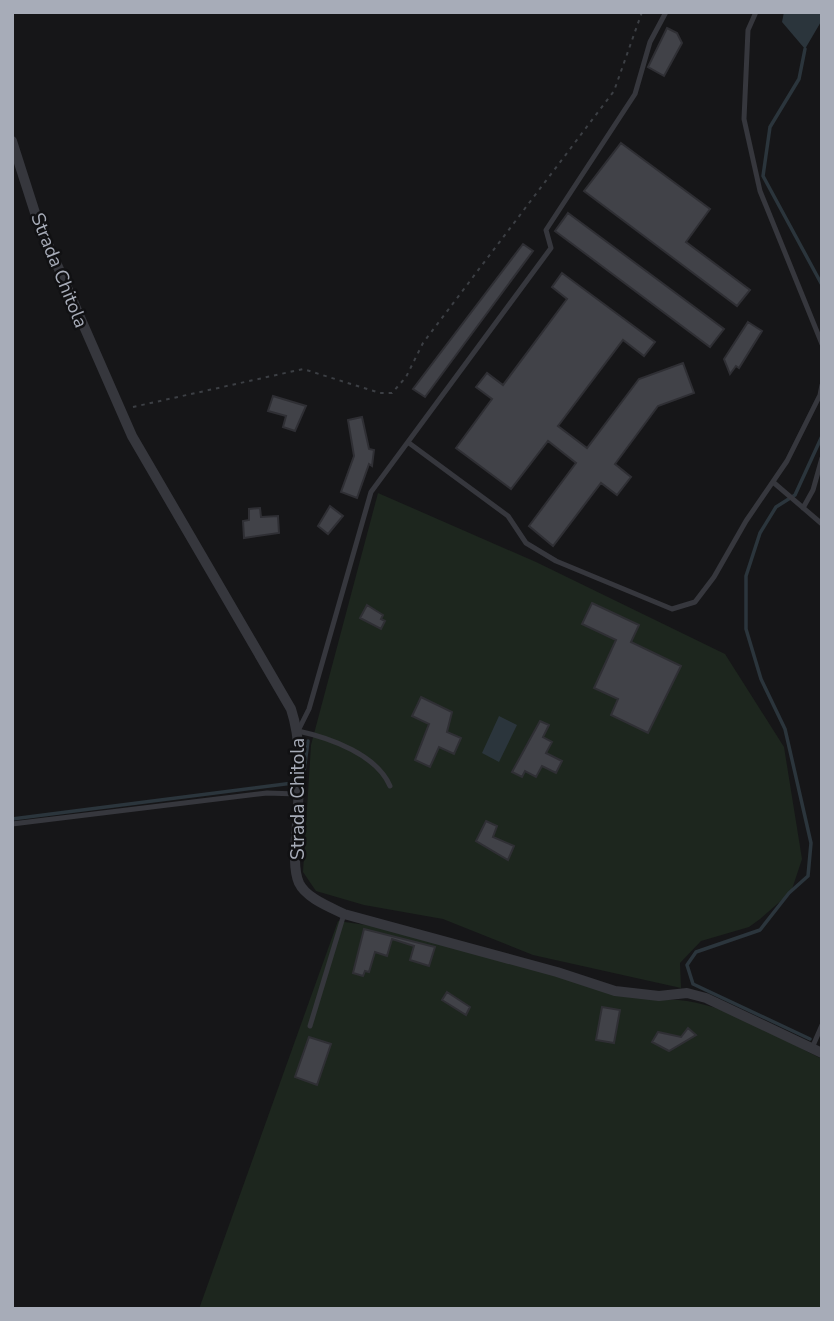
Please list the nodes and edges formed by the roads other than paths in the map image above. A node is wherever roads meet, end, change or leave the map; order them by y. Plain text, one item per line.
1 (667, 12) edge
2 (756, 12) edge
3 (12, 141) edge
4 (822, 344) edge
5 (822, 386) edge
6 (409, 443) junction
7 (822, 458) edge
8 (773, 482) junction
9 (803, 508) junction
10 (822, 524) edge
11 (298, 731) junction
12 (390, 786) dead end
13 (297, 794) junction
14 (12, 824) edge
15 (344, 914) junction
16 (822, 1025) edge
17 (310, 1026) dead end
18 (817, 1051) edge

1 - 6 lane
2 - 4 lane
3 - 11 street, Strada Chitola
5 - 8 lane
6 - 8 lane
6 - 11 lane
7 - 9 lane
8 - 9 lane
9 - 10 lane
11 - 12 lane
11 - 13 street, Strada Chitola
13 - 14 lane
13 - 15 street, Strada Chitola
15 - 17 lane
15 - 18 street, Strada Chitola
16 - 18 lane

